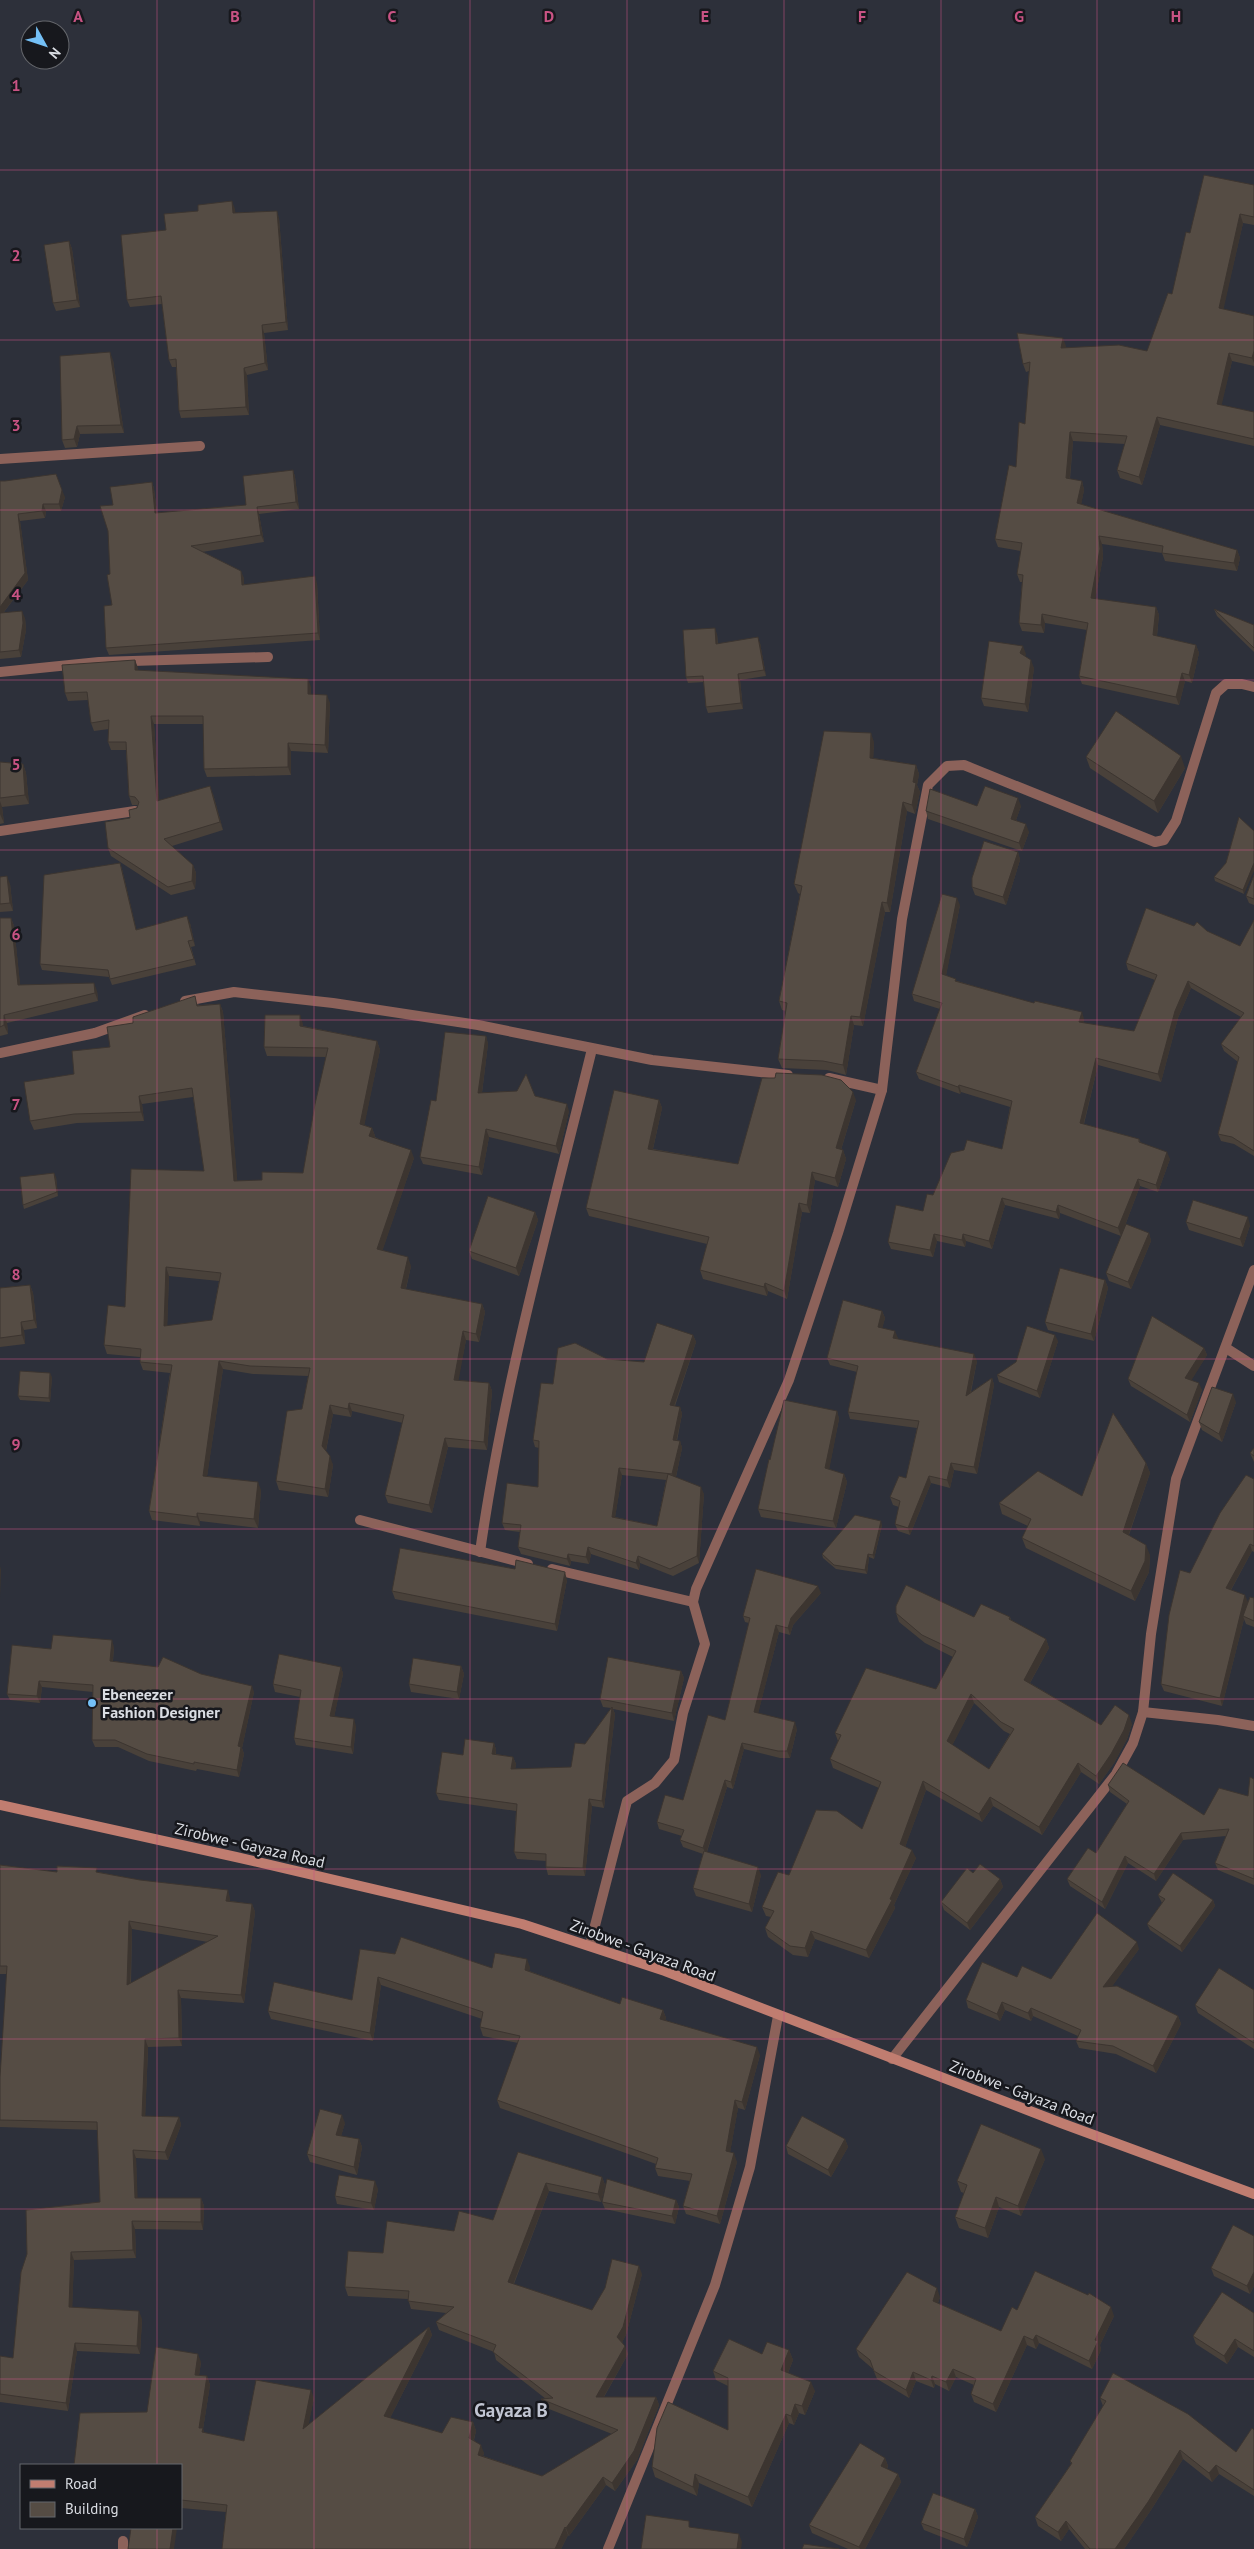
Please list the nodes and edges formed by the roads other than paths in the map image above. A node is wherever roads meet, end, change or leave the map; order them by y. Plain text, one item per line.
1 (200, 446) dead end
2 (0, 459) edge
3 (268, 657) dead end
4 (0, 672) edge
5 (1254, 687) edge
6 (136, 811) edge
7 (0, 831) edge
8 (177, 1003) edge
9 (159, 1009) edge
10 (592, 1049) junction
11 (0, 1053) edge
12 (798, 1076) edge
13 (817, 1077) edge
14 (882, 1090) junction
15 (1254, 1270) edge
16 (1226, 1348) junction
17 (1254, 1366) edge
18 (360, 1520) dead end
19 (480, 1552) junction
20 (693, 1602) junction
21 (1143, 1712) junction
22 (1254, 1726) edge
23 (0, 1805) edge
24 (590, 1945) junction
25 (778, 2016) junction
26 (892, 2059) junction
27 (1254, 2194) edge
28 (608, 2549) edge

1 - 2 street
3 - 4 street
5 - 14 street
6 - 7 street
8 - 10 street
9 - 11 street
10 - 12 street
10 - 19 street
13 - 14 street
14 - 20 street
15 - 16 street
16 - 17 street
16 - 21 street
18 - 19 street
19 - 20 street
20 - 24 street
21 - 22 street
21 - 26 street
23 - 24 street, Zirobwe - Gayaza Road
24 - 25 street, Zirobwe - Gayaza Road
25 - 26 street, Zirobwe - Gayaza Road
25 - 28 street
26 - 27 street, Zirobwe - Gayaza Road

